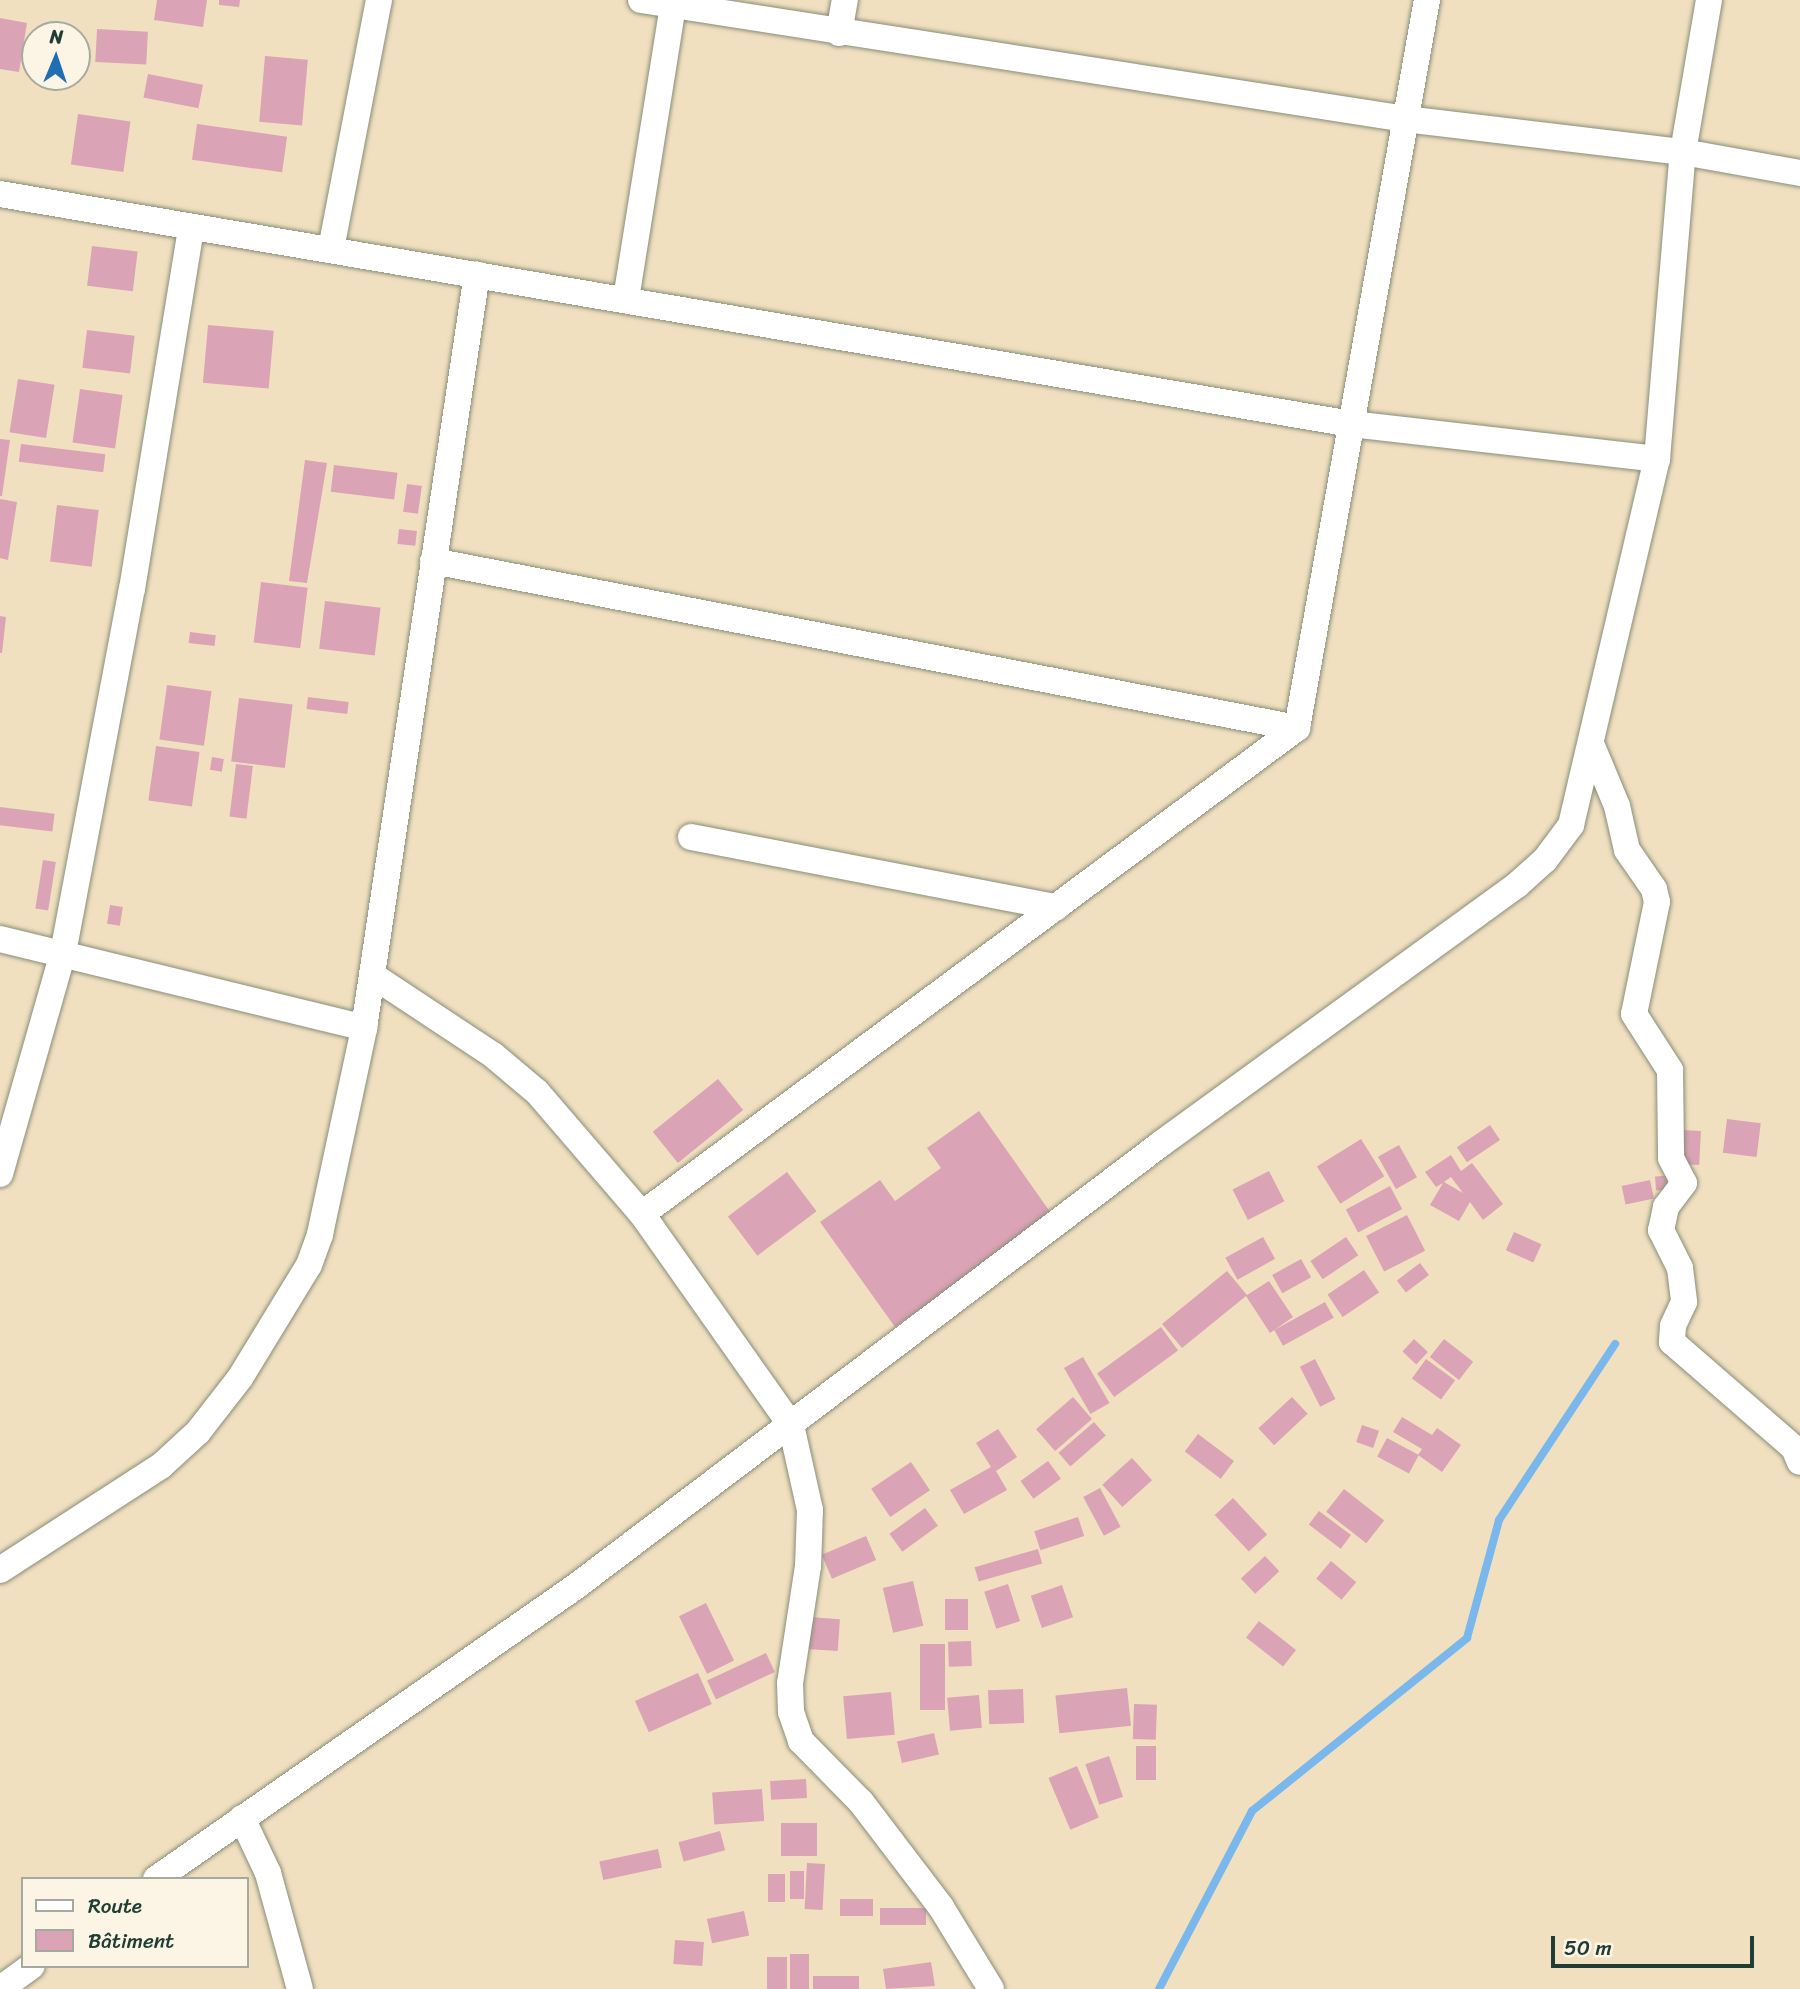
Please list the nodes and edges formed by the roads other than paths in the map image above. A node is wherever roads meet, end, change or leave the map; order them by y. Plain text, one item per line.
1 (379, 0) edge
2 (641, 0) edge
3 (845, 0) edge
4 (1427, 0) edge
5 (1709, 0) edge
6 (673, 7) junction
7 (839, 33) junction
8 (1405, 119) junction
9 (1683, 152) junction
10 (1800, 173) edge
11 (0, 194) edge
12 (191, 227) junction
13 (331, 249) junction
14 (477, 274) junction
15 (626, 299) junction
16 (1351, 424) junction
17 (1657, 459) junction
18 (433, 561) junction
19 (1297, 728) junction
20 (1592, 746) junction
21 (691, 837) dead end
22 (1056, 907) junction
23 (0, 939) edge
24 (62, 953) junction
25 (372, 975) junction
26 (364, 1028) junction
27 (0, 1174) edge
28 (642, 1214) junction
29 (791, 1425) junction
30 (1800, 1462) edge
31 (0, 1570) edge
32 (242, 1818) junction
33 (159, 1877) edge
34 (29, 1968) edge
35 (0, 1989) edge
36 (300, 1989) edge
37 (990, 1989) edge

1 - 13 street
2 - 6 street
3 - 7 street
4 - 8 street
5 - 9 street
6 - 7 street
6 - 15 street
7 - 8 street
8 - 9 street
8 - 16 street
9 - 10 street
9 - 17 street
11 - 12 street
12 - 13 street
12 - 24 street
13 - 14 street
14 - 15 street
14 - 18 street
15 - 16 street
16 - 17 street
16 - 19 street
17 - 20 street
18 - 19 street
18 - 25 street
19 - 22 street
20 - 29 street
20 - 30 street
21 - 22 street
22 - 28 street
23 - 24 street
24 - 26 street
24 - 27 street
25 - 26 street
25 - 28 street
26 - 31 street
28 - 29 street
29 - 32 street
29 - 37 street
32 - 33 street
32 - 36 street
34 - 35 street

